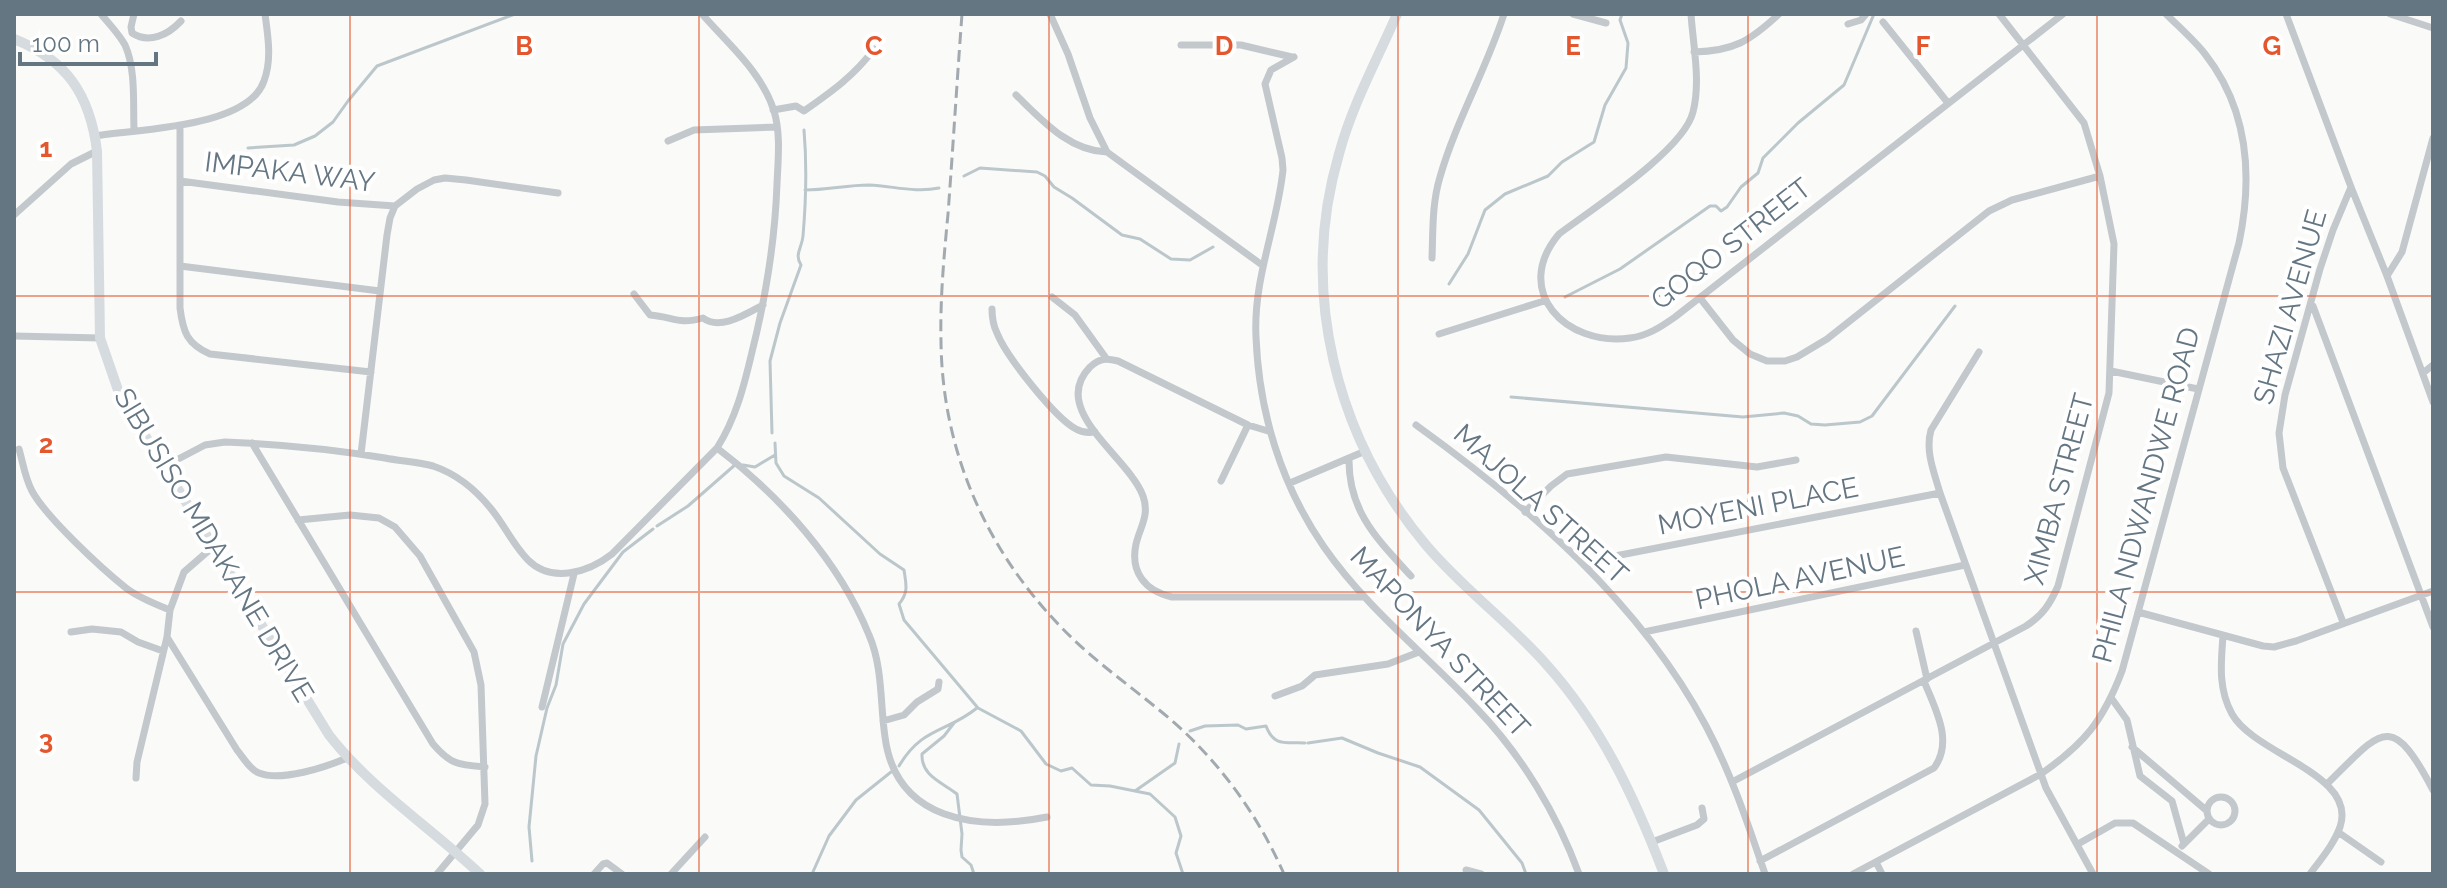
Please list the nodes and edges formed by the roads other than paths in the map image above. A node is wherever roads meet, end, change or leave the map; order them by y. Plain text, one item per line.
1 (101, 14) edge
2 (134, 14) edge
3 (265, 14) edge
4 (702, 14) edge
5 (1050, 14) edge
6 (1397, 14) edge
7 (1504, 14) edge
8 (1573, 14) edge
9 (1691, 14) edge
10 (1779, 14) edge
11 (1866, 14) edge
12 (1999, 14) edge
13 (2063, 14) edge
14 (2166, 14) edge
15 (2286, 14) edge
16 (2390, 14) edge
17 (181, 21) dead end
18 (1883, 22) dead end
19 (1606, 23) dead end
20 (1848, 24) dead end
21 (2433, 28) edge
22 (14, 39) edge
23 (1181, 45) dead end
24 (2023, 45) junction
25 (874, 49) dead end
26 (1694, 52) junction
27 (1016, 95) dead end
28 (1948, 103) junction
29 (773, 110) junction
30 (180, 125) junction
31 (777, 127) junction
32 (134, 130) junction
33 (95, 136) junction
34 (2433, 138) edge
35 (668, 141) dead end
36 (97, 151) junction
37 (1107, 152) junction
38 (2100, 176) junction
39 (180, 181) junction
40 (2351, 187) junction
41 (558, 193) dead end
42 (395, 206) junction
43 (14, 215) edge
44 (1432, 258) dead end
45 (1262, 265) junction
46 (180, 266) junction
47 (2387, 276) junction
48 (380, 291) junction
49 (634, 294) dead end
50 (1052, 297) dead end
51 (1700, 298) junction
52 (1544, 301) junction
53 (2312, 304) junction
54 (763, 305) junction
55 (992, 309) dead end
56 (1439, 334) dead end
57 (14, 336) edge
58 (100, 338) junction
59 (1979, 352) dead end
60 (1106, 358) junction
61 (2433, 365) edge
62 (2111, 371) junction
63 (371, 372) junction
64 (2423, 373) junction
65 (2198, 389) junction
66 (2433, 402) edge
67 (1248, 425) junction
68 (1416, 425) dead end
69 (1268, 431) junction
70 (1095, 432) junction
71 (252, 443) junction
72 (717, 448) junction
73 (19, 449) dead end
74 (1363, 452) junction
75 (361, 454) junction
76 (1349, 458) junction
77 (1796, 460) dead end
78 (165, 466) junction
79 (1221, 481) dead end
80 (1290, 483) junction
81 (1940, 493) junction
82 (1525, 512) junction
83 (298, 520) junction
84 (214, 546) junction
85 (1965, 565) junction
86 (1588, 568) junction
87 (574, 574) junction
88 (1411, 576) dead end
89 (2433, 591) edge
90 (2421, 595) junction
91 (1363, 597) junction
92 (170, 610) junction
93 (2138, 612) junction
94 (2343, 622) junction
95 (2433, 627) edge
96 (1916, 631) dead end
97 (71, 632) dead end
98 (1644, 632) junction
99 (2223, 636) junction
100 (167, 637) junction
101 (1993, 644) junction
102 (163, 651) junction
103 (1419, 652) junction
104 (1926, 680) junction
105 (939, 682) dead end
106 (1275, 696) dead end
107 (2112, 699) junction
108 (542, 707) dead end
109 (883, 721) junction
110 (2132, 747) junction
111 (347, 758) junction
112 (485, 767) junction
113 (2041, 774) junction
114 (136, 778) dead end
115 (1732, 782) junction
116 (2328, 783) junction
117 (2433, 790) edge
118 (1702, 808) dead end
119 (1047, 817) dead end
120 (2338, 832) junction
121 (705, 837) dead end
122 (1652, 842) junction
123 (2078, 844) junction
124 (2184, 844) junction
125 (2177, 851) junction
126 (455, 853) junction
127 (1760, 861) junction
128 (1876, 862) junction
129 (2381, 862) dead end
130 (1466, 870) dead end
131 (437, 874) edge
132 (480, 874) edge
133 (594, 874) edge
134 (622, 874) edge
135 (671, 874) edge
136 (1481, 874) edge
137 (1579, 874) edge
138 (1664, 874) edge
139 (1765, 874) edge
140 (1853, 874) edge
141 (1882, 874) edge
142 (2093, 874) edge
143 (2209, 874) edge
144 (2310, 874) edge

1 - 32 street
2 - 17 street
3 - 30 street
4 - 29 street
5 - 37 street
6 - 74 street
7 - 44 street
8 - 19 street
9 - 26 street
10 - 26 street
11 - 20 street
12 - 24 street
13 - 24 street, GOQO STREET
14 - 65 street, PHILA NDWANDWE ROAD
15 - 40 street
16 - 21 street
18 - 28 street
22 - 33 street, SIBUSISO MDAKANE DRIVE
23 - 45 street, MAPONYA STREET
24 - 28 street, GOQO STREET
24 - 38 street, XIMBA STREET
25 - 29 street
26 - 52 street
27 - 37 street
28 - 51 street, GOQO STREET
29 - 31 street
30 - 32 street
30 - 39 street
31 - 35 street
31 - 54 street
32 - 33 street
33 - 36 street, SIBUSISO MDAKANE DRIVE
34 - 47 street
36 - 43 street
36 - 58 street, SIBUSISO MDAKANE DRIVE
37 - 45 street
38 - 51 street
38 - 62 street, XIMBA STREET
39 - 42 street, IMPAKA WAY
39 - 46 street
40 - 47 street
40 - 53 street, SHAZI AVENUE
41 - 42 street
42 - 48 street
45 - 69 street, MAPONYA STREET
46 - 48 street
46 - 63 street
47 - 64 street
48 - 63 street
49 - 54 street
50 - 60 street
51 - 52 street, GOQO STREET
52 - 56 street
53 - 90 street
53 - 94 street, SHAZI AVENUE
54 - 72 street
55 - 70 street
57 - 58 street
58 - 78 street, SIBUSISO MDAKANE DRIVE
59 - 81 street
60 - 67 street
60 - 70 street
61 - 64 street
62 - 65 street
62 - 101 street, XIMBA STREET
63 - 75 street
64 - 66 street
65 - 93 street, PHILA NDWANDWE ROAD
67 - 69 street
67 - 79 street
68 - 82 street, MAJOLA STREET
69 - 80 street, MAPONYA STREET
70 - 91 street
71 - 75 street
71 - 78 street
71 - 83 street
72 - 87 street
72 - 109 street
73 - 92 street
74 - 76 street
74 - 122 street
75 - 87 street
76 - 80 street
76 - 88 street
77 - 82 street
78 - 84 street, SIBUSISO MDAKANE DRIVE
80 - 91 street, MAPONYA STREET
81 - 85 street
81 - 86 street, MOYENI PLACE
82 - 86 street, MAJOLA STREET
83 - 112 street
83 - 112 street
84 - 92 street
84 - 111 street, SIBUSISO MDAKANE DRIVE
85 - 98 street, PHOLA AVENUE
85 - 101 street
86 - 98 street, MAJOLA STREET
87 - 108 street
89 - 90 street
90 - 94 street
90 - 95 street
91 - 103 street, MAPONYA STREET
92 - 100 street
93 - 99 street
93 - 107 street, PHILA NDWANDWE ROAD
94 - 99 street
96 - 104 street
97 - 102 street
98 - 115 street, MAJOLA STREET
99 - 116 street
100 - 102 street
100 - 111 street
101 - 104 street, XIMBA STREET
101 - 113 street
102 - 114 street
103 - 106 street
103 - 137 street, MAPONYA STREET
104 - 115 street, XIMBA STREET
104 - 127 street
105 - 109 street
107 - 110 street
107 - 113 street, PHILA NDWANDWE ROAD
109 - 119 street
110 - 124 street
110 - 124 street
111 - 126 street, SIBUSISO MDAKANE DRIVE
112 - 126 street
113 - 123 street
113 - 128 street, PHILA NDWANDWE ROAD
115 - 127 street, MAJOLA STREET
116 - 117 street
116 - 120 street
118 - 122 street
120 - 129 street
120 - 144 street
121 - 135 street
122 - 138 street
123 - 125 street
123 - 142 street
124 - 125 street
125 - 143 street
126 - 131 street
126 - 132 street, SIBUSISO MDAKANE DRIVE
127 - 139 street, MAJOLA STREET
128 - 140 street, PHILA NDWANDWE ROAD
128 - 141 street
130 - 136 street
133 - 134 street

